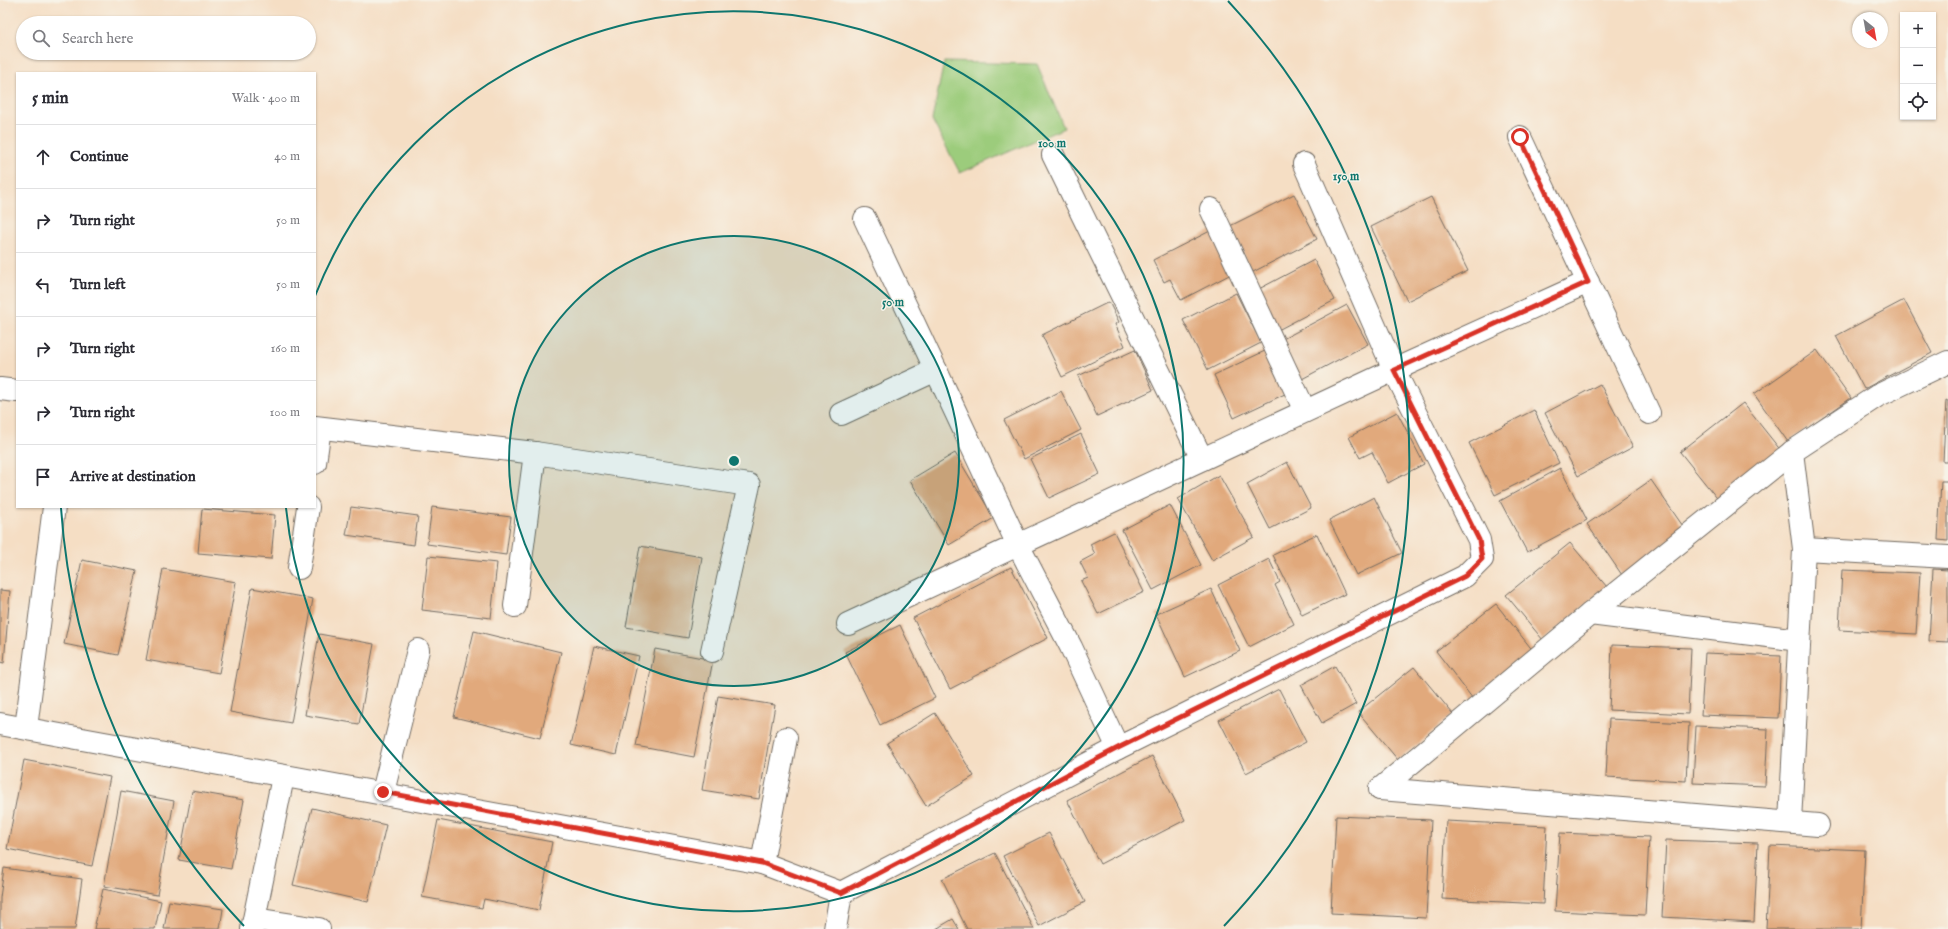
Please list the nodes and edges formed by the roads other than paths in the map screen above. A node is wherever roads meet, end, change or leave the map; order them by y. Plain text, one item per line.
1 (1520, 137) dead end
2 (1054, 155) dead end
3 (1304, 164) dead end
4 (1211, 209) dead end
5 (865, 219) dead end
6 (1588, 282) junction
7 (1948, 362) edge
8 (936, 370) junction
9 (1394, 370) junction
10 (0, 389) edge
11 (16, 391) edge
12 (1305, 411) junction
13 (1649, 413) dead end
14 (842, 414) dead end
15 (318, 427) edge
16 (316, 451) edge
17 (1792, 452) junction
18 (535, 453) junction
19 (1202, 459) junction
20 (54, 508) edge
21 (308, 508) edge
22 (1018, 544) junction
23 (1804, 549) junction
24 (1948, 557) edge
25 (299, 568) dead end
26 (515, 606) dead end
27 (1590, 614) junction
28 (848, 624) dead end
29 (1799, 640) junction
30 (418, 650) dead end
31 (712, 651) dead end
32 (0, 724) edge
33 (26, 728) junction
34 (786, 738) dead end
35 (1118, 748) junction
36 (283, 777) junction
37 (383, 792) junction
38 (1790, 822) junction
39 (1818, 825) dead end
40 (762, 863) junction
41 (841, 893) junction
42 (253, 924) edge
43 (319, 929) edge
44 (834, 929) edge

1 - 6 street
2 - 19 street
3 - 9 street
4 - 12 street
5 - 8 street
6 - 9 street
6 - 13 street
7 - 17 street
8 - 14 street
8 - 22 street
9 - 12 street
9 - 35 street
10 - 11 street
12 - 19 street
15 - 16 street
15 - 18 street
17 - 23 street
17 - 27 street
18 - 26 street
18 - 31 street
19 - 22 street
20 - 33 street
21 - 25 street
22 - 28 street
22 - 35 street
23 - 24 street
23 - 29 street
27 - 29 street
27 - 38 street
29 - 38 street
30 - 37 street
32 - 33 street
33 - 36 street
34 - 40 street
35 - 41 street
36 - 37 street
36 - 42 street
37 - 40 street
38 - 39 street
40 - 41 street
41 - 44 street
42 - 43 street

